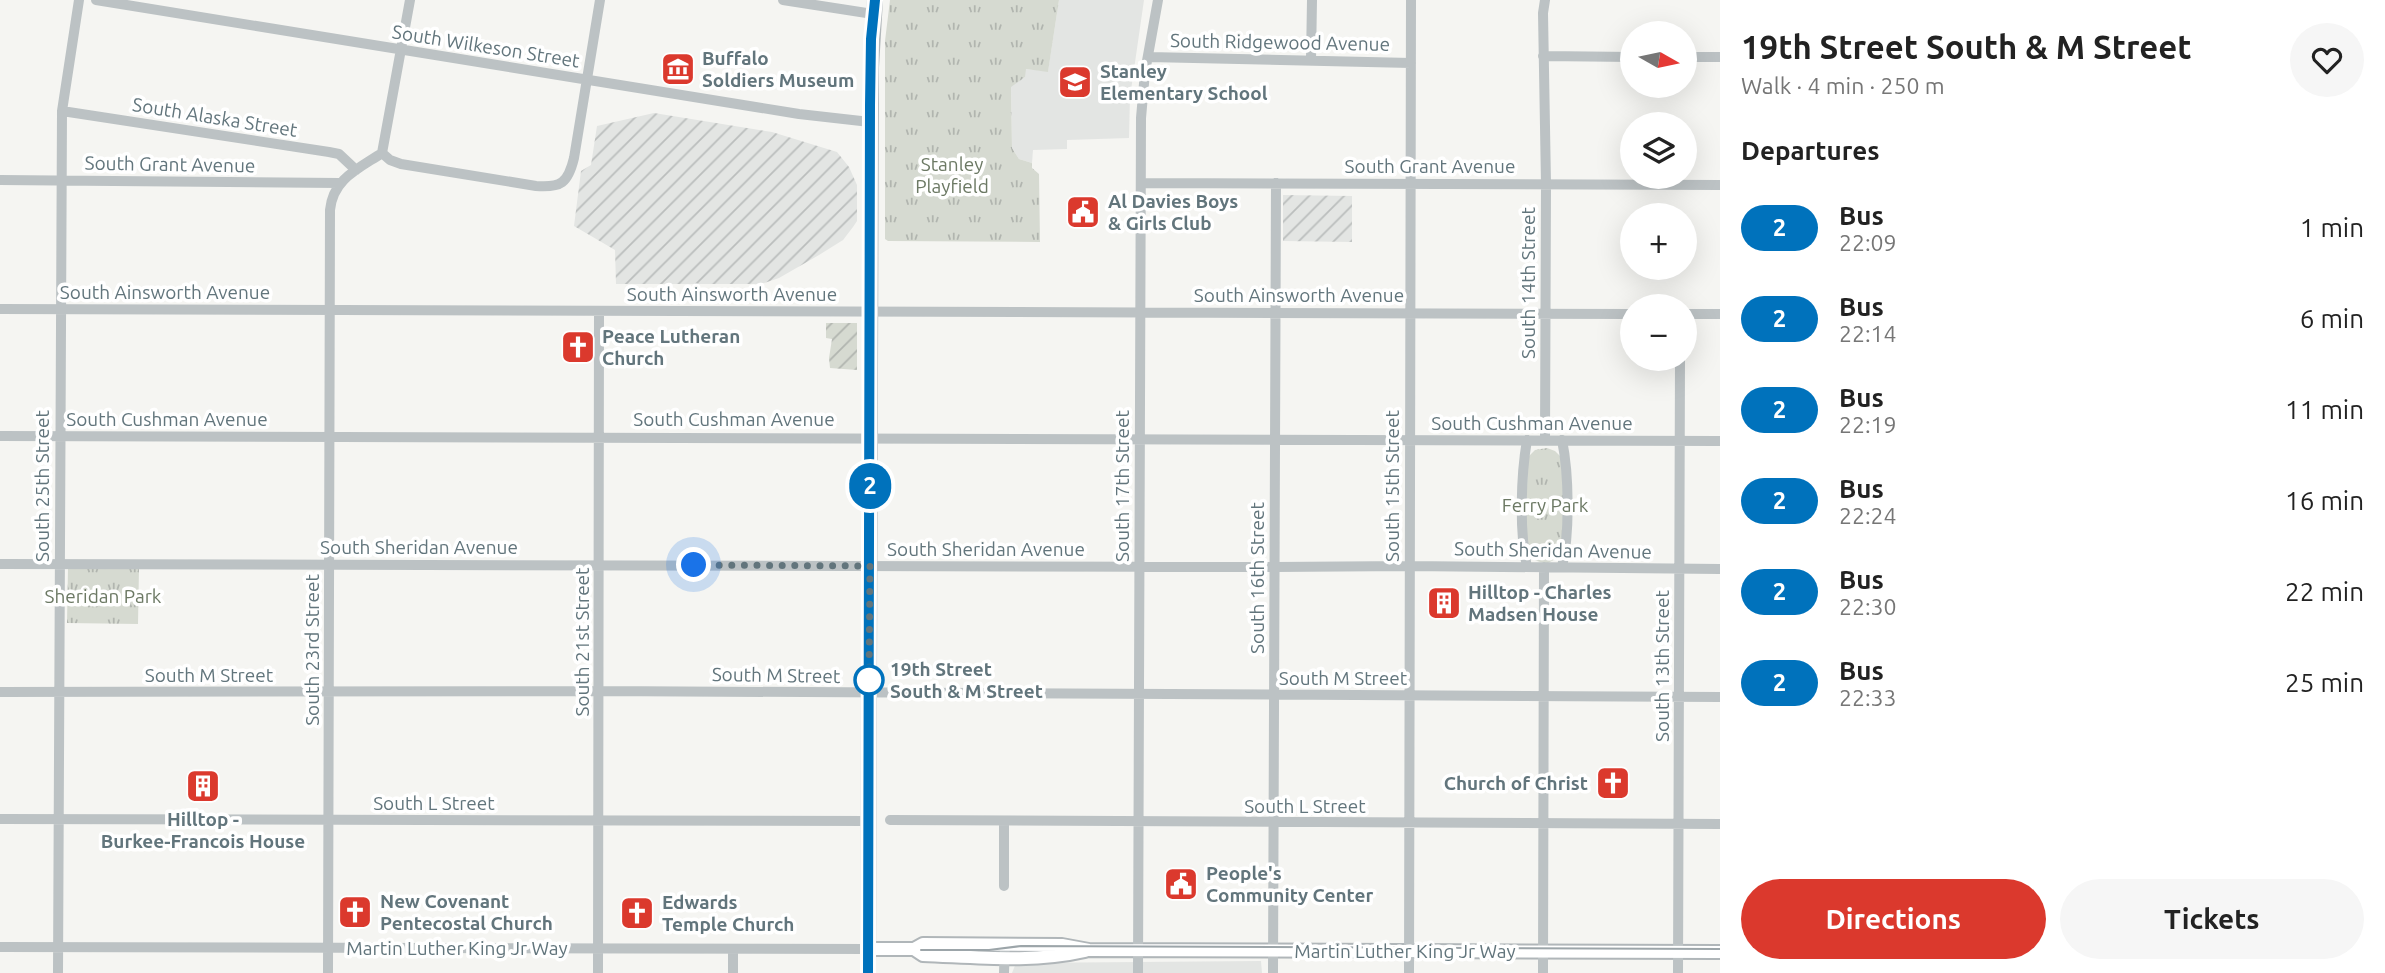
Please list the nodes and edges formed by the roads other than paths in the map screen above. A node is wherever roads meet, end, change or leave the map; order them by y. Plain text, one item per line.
1 (79, 0) edge
2 (96, 0) edge
3 (410, 0) edge
4 (600, 0) edge
5 (783, 0) edge
6 (875, 0) edge
7 (1158, 0) edge
8 (1312, 0) edge
9 (1411, 0) edge
10 (1545, 0) edge
11 (873, 14) junction
12 (402, 50) junction
13 (1149, 57) junction
14 (1543, 57) junction
15 (1620, 57) edge
16 (1698, 57) edge
17 (1720, 57) edge
18 (1311, 60) junction
19 (1411, 63) junction
20 (587, 80) junction
21 (62, 111) junction
22 (870, 121) junction
23 (382, 153) junction
24 (356, 170) junction
25 (0, 180) edge
26 (61, 180) junction
27 (339, 183) junction
28 (1141, 183) junction
29 (1276, 183) junction
30 (1410, 184) junction
31 (1546, 184) junction
32 (1720, 185) edge
33 (0, 309) edge
34 (60, 309) junction
35 (330, 311) junction
36 (599, 311) junction
37 (870, 312) junction
38 (1140, 312) junction
39 (1276, 313) junction
40 (1410, 313) junction
41 (1545, 314) junction
42 (1620, 314) edge
43 (1697, 314) edge
44 (1720, 314) edge
45 (1680, 371) edge
46 (0, 436) edge
47 (60, 436) junction
48 (600, 436) junction
49 (330, 437) junction
50 (870, 438) junction
51 (1140, 439) junction
52 (1275, 439) junction
53 (1410, 440) junction
54 (1527, 440) junction
55 (1545, 440) junction
56 (1562, 440) junction
57 (1680, 441) junction
58 (1720, 441) edge
59 (0, 564) edge
60 (59, 564) junction
61 (330, 565) junction
62 (599, 565) junction
63 (870, 566) junction
64 (1409, 566) junction
65 (1527, 566) junction
66 (1140, 567) junction
67 (1275, 567) junction
68 (1544, 567) junction
69 (1562, 567) junction
70 (1680, 569) junction
71 (1720, 569) edge
72 (600, 691) junction
73 (0, 692) edge
74 (59, 692) junction
75 (329, 693) junction
76 (869, 694) junction
77 (1139, 695) junction
78 (1275, 695) junction
79 (1409, 696) junction
80 (1544, 696) junction
81 (1720, 696) edge
82 (1679, 697) junction
83 (59, 819) junction
84 (0, 820) edge
85 (890, 820) dead end
86 (328, 821) junction
87 (598, 821) junction
88 (869, 821) junction
89 (1004, 822) junction
90 (1139, 822) junction
91 (1274, 823) junction
92 (1409, 824) junction
93 (1544, 824) junction
94 (1679, 824) junction
95 (1720, 824) edge
96 (1004, 886) dead end
97 (0, 947) edge
98 (58, 947) junction
99 (328, 948) junction
100 (598, 948) junction
101 (733, 949) junction
102 (869, 949) junction
103 (1138, 950) junction
104 (1005, 951) junction
105 (1273, 951) junction
106 (1409, 951) junction
107 (1543, 952) junction
108 (1679, 952) junction
109 (1720, 952) edge
110 (58, 973) edge
111 (328, 973) edge
112 (598, 973) edge
113 (733, 973) edge
114 (868, 973) edge
115 (1004, 973) edge
116 (1138, 973) edge
117 (1273, 973) edge
118 (1409, 973) edge
119 (1543, 973) edge
120 (1678, 973) edge

1 - 21 street, South 25th Street
2 - 12 street, South Wilkeson Street
3 - 12 street
4 - 20 street
5 - 11 street
6 - 11 main road
7 - 13 street, South 17th Street
8 - 18 street
9 - 19 street, South 15th Street
10 - 14 street, South 14th Street
11 - 22 main road
12 - 20 street, South Wilkeson Street
12 - 23 street
13 - 18 street, South Ridgewood Avenue
13 - 28 street, South 17th Street
14 - 15 street
14 - 31 street, South 14th Street
16 - 17 street
18 - 19 street, South Ridgewood Avenue
19 - 30 street, South 15th Street
20 - 22 street, South Wilkeson Street
20 - 23 street
21 - 24 street, South Alaska Street
21 - 26 street, South 25th Street
22 - 37 main road
23 - 24 street
24 - 27 street
25 - 26 street, South Grant Avenue
26 - 27 street, South Grant Avenue
26 - 34 street, South 25th Street
27 - 35 street, South 23rd Street
28 - 29 street, South Grant Avenue
28 - 38 street, South 17th Street
29 - 30 street, South Grant Avenue
29 - 39 street, South 16th Street
30 - 31 street, South Grant Avenue
30 - 40 street, South 15th Street
31 - 32 street, South Grant Avenue
31 - 41 street, South 14th Street
33 - 34 street, South Ainsworth Avenue
34 - 35 street, South Ainsworth Avenue
34 - 47 street, South 25th Street
35 - 36 street, South Ainsworth Avenue
35 - 49 street, South 23rd Street
36 - 37 street, South Ainsworth Avenue
36 - 48 street, South 21st Street
37 - 38 street, South Ainsworth Avenue
37 - 50 main road
38 - 39 street, South Ainsworth Avenue
38 - 51 street, South 17th Street
39 - 40 street, South Ainsworth Avenue
39 - 52 street, South 16th Street
40 - 41 street, South Ainsworth Avenue
40 - 53 street, South 15th Street
41 - 42 street, South Ainsworth Avenue
41 - 55 street, South 14th Street
43 - 44 street
45 - 57 street, South 13th Street
46 - 47 street, South Cushman Avenue
47 - 49 street, South Cushman Avenue
47 - 60 street, South 25th Street
48 - 49 street, South Cushman Avenue
48 - 50 street, South Cushman Avenue
48 - 62 street, South 21st Street
49 - 61 street, South 23rd Street
50 - 51 street, South Cushman Avenue
50 - 63 main road
51 - 52 street, South Cushman Avenue
51 - 66 street, South 17th Street
52 - 53 street, South Cushman Avenue
52 - 67 street, South 16th Street
53 - 54 street, South Cushman Avenue
53 - 64 street, South 15th Street
54 - 55 street, South Cushman Avenue
54 - 65 street
55 - 56 street, South Cushman Avenue
56 - 57 street, South Cushman Avenue
56 - 69 street
57 - 58 street, South Cushman Avenue
57 - 70 street, South 13th Street
59 - 60 street, South Sheridan Avenue
60 - 61 street, South Sheridan Avenue
60 - 74 street, South 25th Street
61 - 62 street, South Sheridan Avenue
61 - 75 street, South 23rd Street
62 - 63 street, South Sheridan Avenue
62 - 72 street, South 21st Street
63 - 66 street, South Sheridan Avenue
63 - 76 main road
64 - 65 street, South Sheridan Avenue
64 - 67 street, South Sheridan Avenue
64 - 79 street, South 15th Street
65 - 68 street, South Sheridan Avenue
66 - 67 street, South Sheridan Avenue
66 - 77 street, South 17th Street
67 - 78 street, South 16th Street
68 - 69 street, South Sheridan Avenue
68 - 80 street
69 - 70 street, South Sheridan Avenue
70 - 71 street, South Sheridan Avenue
70 - 82 street, South 13th Street
72 - 75 street, South M Street
72 - 76 street, South M Street
72 - 87 street, South 21st Street
73 - 74 street, South M Street
74 - 75 street, South M Street
74 - 83 street, South 25th Street
75 - 86 street, South 23rd Street
76 - 77 street, South M Street
76 - 88 main road
77 - 78 street, South M Street
77 - 90 street, South 17th Street
78 - 79 street, South M Street
78 - 91 street, South 16th Street
79 - 80 street, South M Street
79 - 92 street, South 15th Street
80 - 82 street, South M Street
80 - 93 street
81 - 82 street, South M Street
82 - 94 street, South 13th Street
83 - 84 street, South L Street
83 - 86 street, South L Street
83 - 98 street, South 25th Street
85 - 89 street, South L Street
86 - 87 street, South L Street
86 - 99 street, South 23rd Street
87 - 88 street, South L Street
87 - 100 street, South 21st Street
88 - 102 main road
89 - 90 street, South L Street
89 - 96 street
90 - 91 street, South L Street
90 - 103 street, South 17th Street
91 - 92 street, South L Street
91 - 105 street, South 16th Street
92 - 93 street, South L Street
92 - 106 street, South 15th Street
93 - 94 street, South L Street
93 - 107 street
94 - 95 street, South L Street
94 - 108 street, South 13th Street
97 - 98 street, Martin Luther King Jr Way
98 - 99 street, Martin Luther King Jr Way
98 - 110 street, South 25th Street
99 - 100 street, Martin Luther King Jr Way
99 - 111 street, South 23rd Street
100 - 101 street, Martin Luther King Jr Way
100 - 112 street, South 21st Street
101 - 102 street, Martin Luther King Jr Way
101 - 113 street
102 - 104 main road, Martin Luther King Jr Way
102 - 114 main road
103 - 104 main road, Martin Luther King Jr Way
103 - 105 main road, Martin Luther King Jr Way
103 - 116 street, South 17th Street
104 - 115 street
105 - 106 main road, Martin Luther King Jr Way
105 - 117 street, South 16th Street
106 - 107 main road, Martin Luther King Jr Way
106 - 118 street, South 15th Street
107 - 108 main road, Martin Luther King Jr Way
107 - 119 street
108 - 109 main road, Martin Luther King Jr Way
108 - 120 street, South 13th Street

